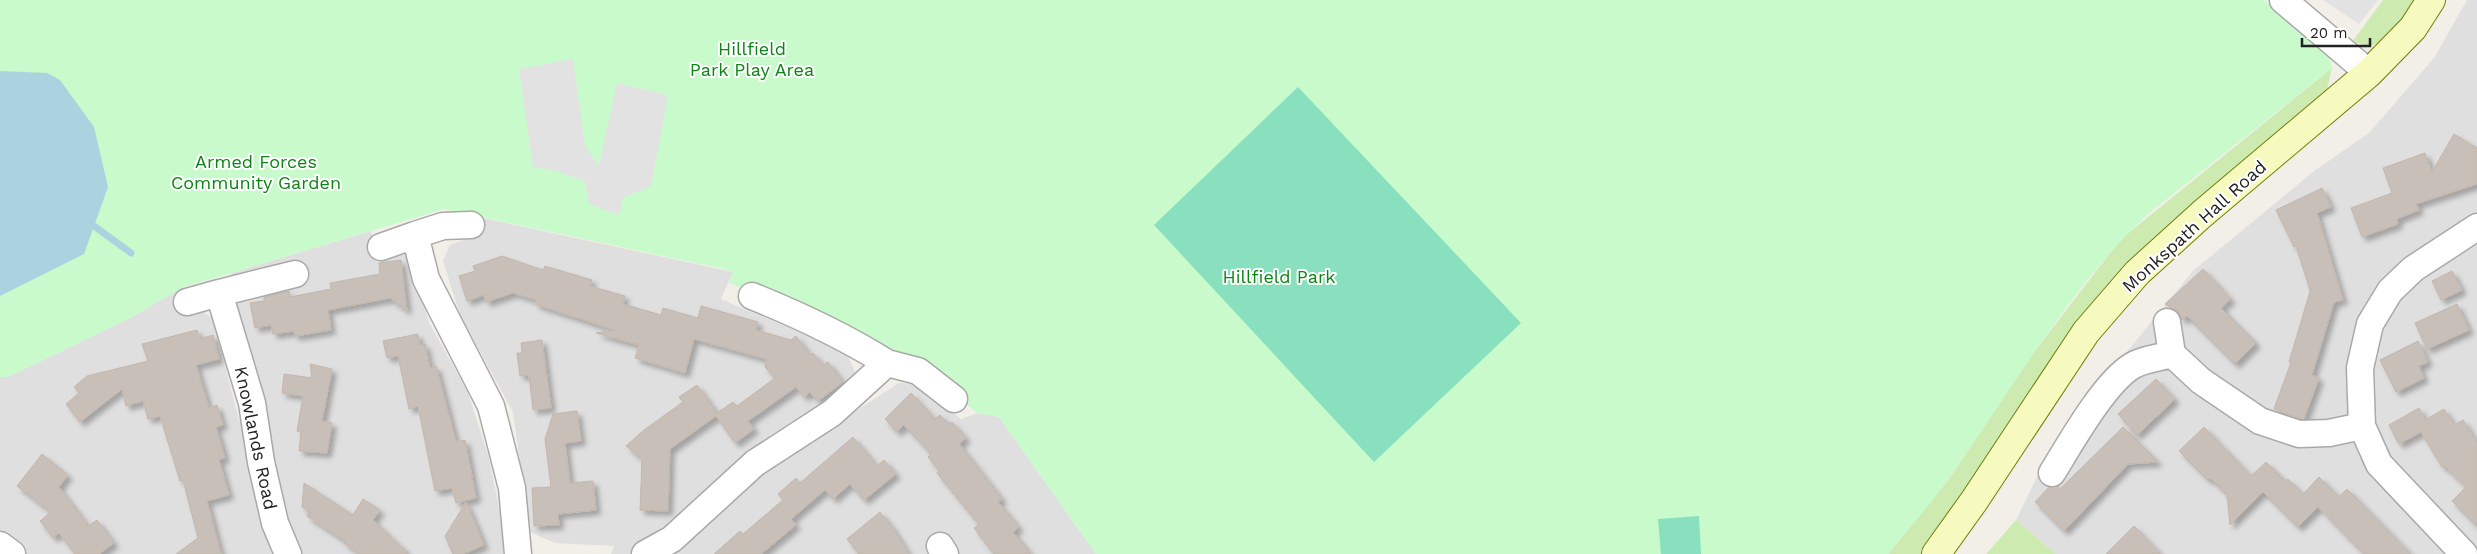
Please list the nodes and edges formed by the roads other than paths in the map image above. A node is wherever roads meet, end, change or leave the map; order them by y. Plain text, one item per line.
1 (2284, 0) edge
2 (2431, 0) edge
3 (2369, 73) junction
4 (471, 225) dead end
5 (2477, 227) edge
6 (415, 235) junction
7 (381, 247) dead end
8 (295, 274) dead end
9 (219, 292) junction
10 (752, 296) dead end
11 (187, 302) dead end
12 (2167, 322) dead end
13 (2172, 354) junction
14 (886, 363) junction
15 (954, 399) dead end
16 (2362, 426) junction
17 (2052, 473) dead end
18 (0, 545) edge
19 (2450, 550) edge
20 (12, 554) edge
21 (288, 554) edge
22 (518, 554) edge
23 (645, 554) edge
24 (1936, 554) edge

1 - 3 street
2 - 3 street, Monkspath Hall Road
3 - 24 street, Monkspath Hall Road
4 - 6 street
5 - 16 street
6 - 7 street
6 - 22 street
8 - 9 street
9 - 11 street
9 - 21 street, Knowlands Road
10 - 14 street
12 - 13 street
13 - 16 street
13 - 17 street
14 - 15 street
14 - 23 street
16 - 19 street
18 - 20 street

